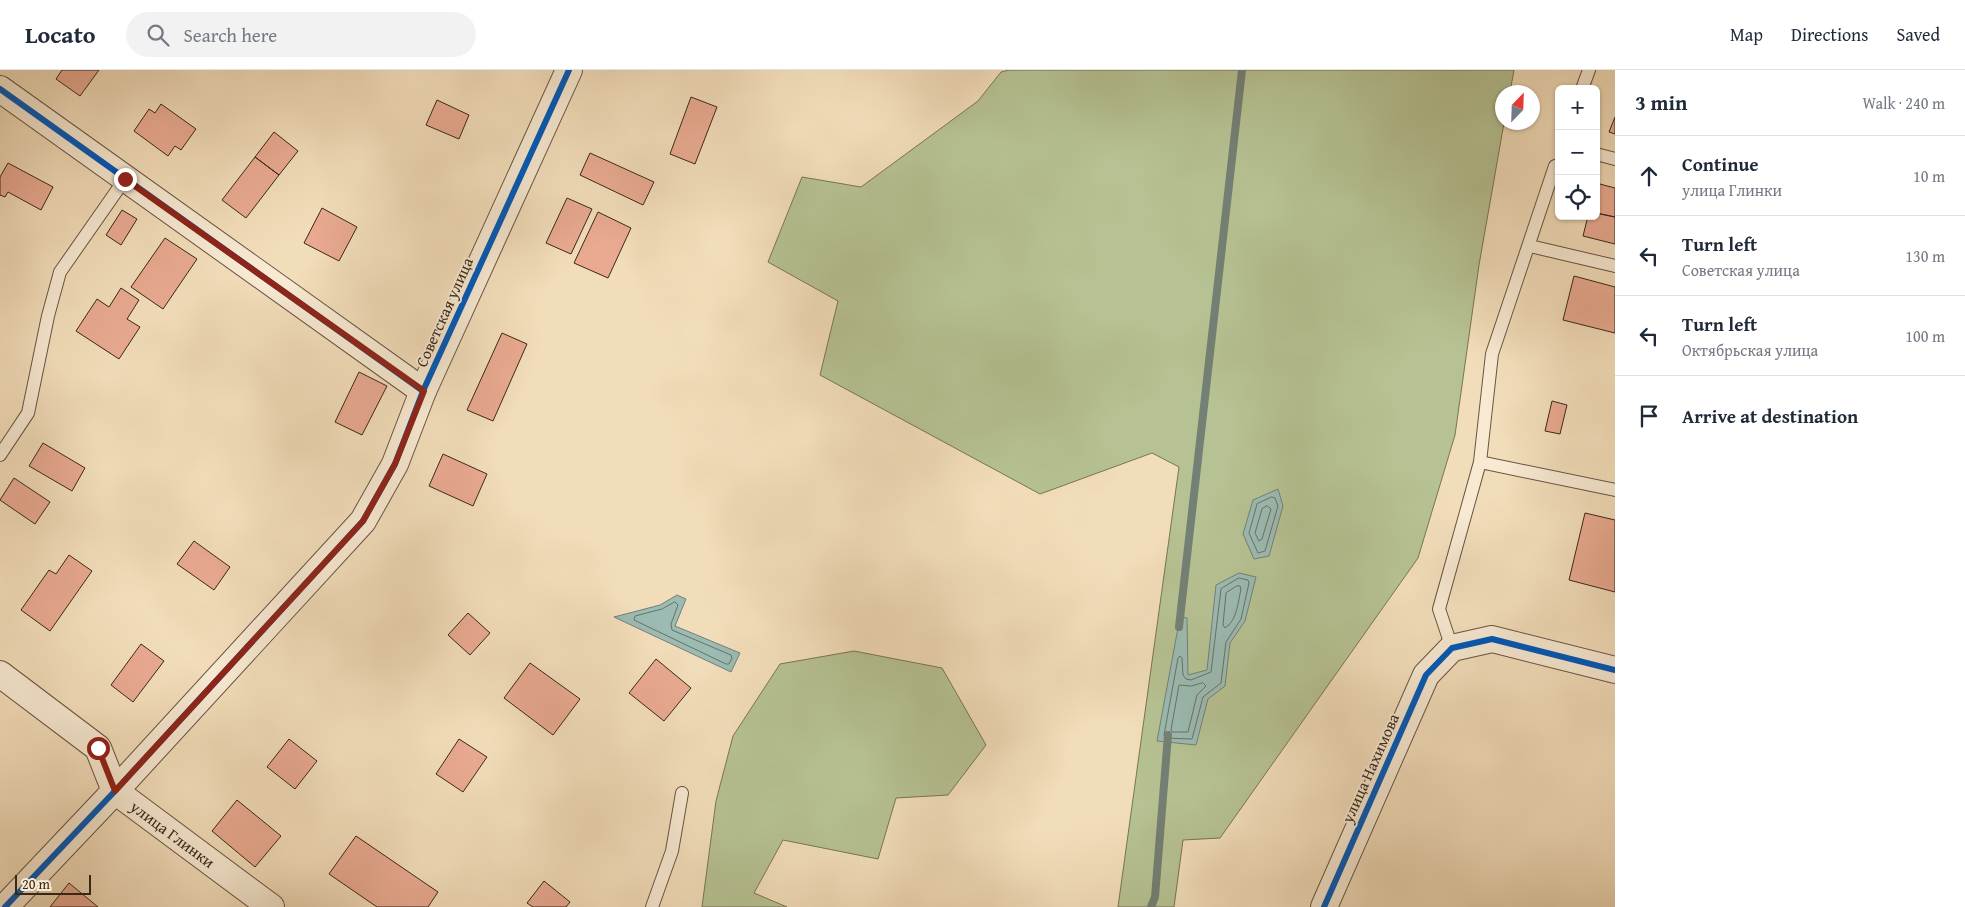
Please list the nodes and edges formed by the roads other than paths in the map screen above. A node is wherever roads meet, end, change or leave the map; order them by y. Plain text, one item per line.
1 (569, 70) edge
2 (1589, 70) edge
3 (1583, 85) edge
4 (0, 89) edge
5 (1600, 155) edge
6 (1615, 159) edge
7 (1555, 171) edge
8 (125, 179) junction
9 (1530, 246) junction
10 (1615, 266) edge
11 (424, 391) junction
12 (0, 454) edge
13 (1480, 462) junction
14 (1615, 490) edge
15 (1452, 648) junction
16 (1615, 670) edge
17 (0, 674) edge
18 (115, 791) junction
19 (682, 792) dead end
20 (4, 907) edge
21 (271, 907) edge
22 (652, 907) edge
23 (1324, 907) edge

1 - 11 street, Советская улица
2 - 3 lane
4 - 8 street
5 - 6 lane
7 - 9 lane
8 - 11 street
8 - 12 lane
9 - 10 lane
9 - 13 lane
11 - 18 street, Советская улица
13 - 14 lane
13 - 15 lane
15 - 16 street
15 - 23 street, улица Нахимова
17 - 18 street, улица Глинки
18 - 20 street, Советская улица
18 - 21 street, улица Глинки
19 - 22 lane

